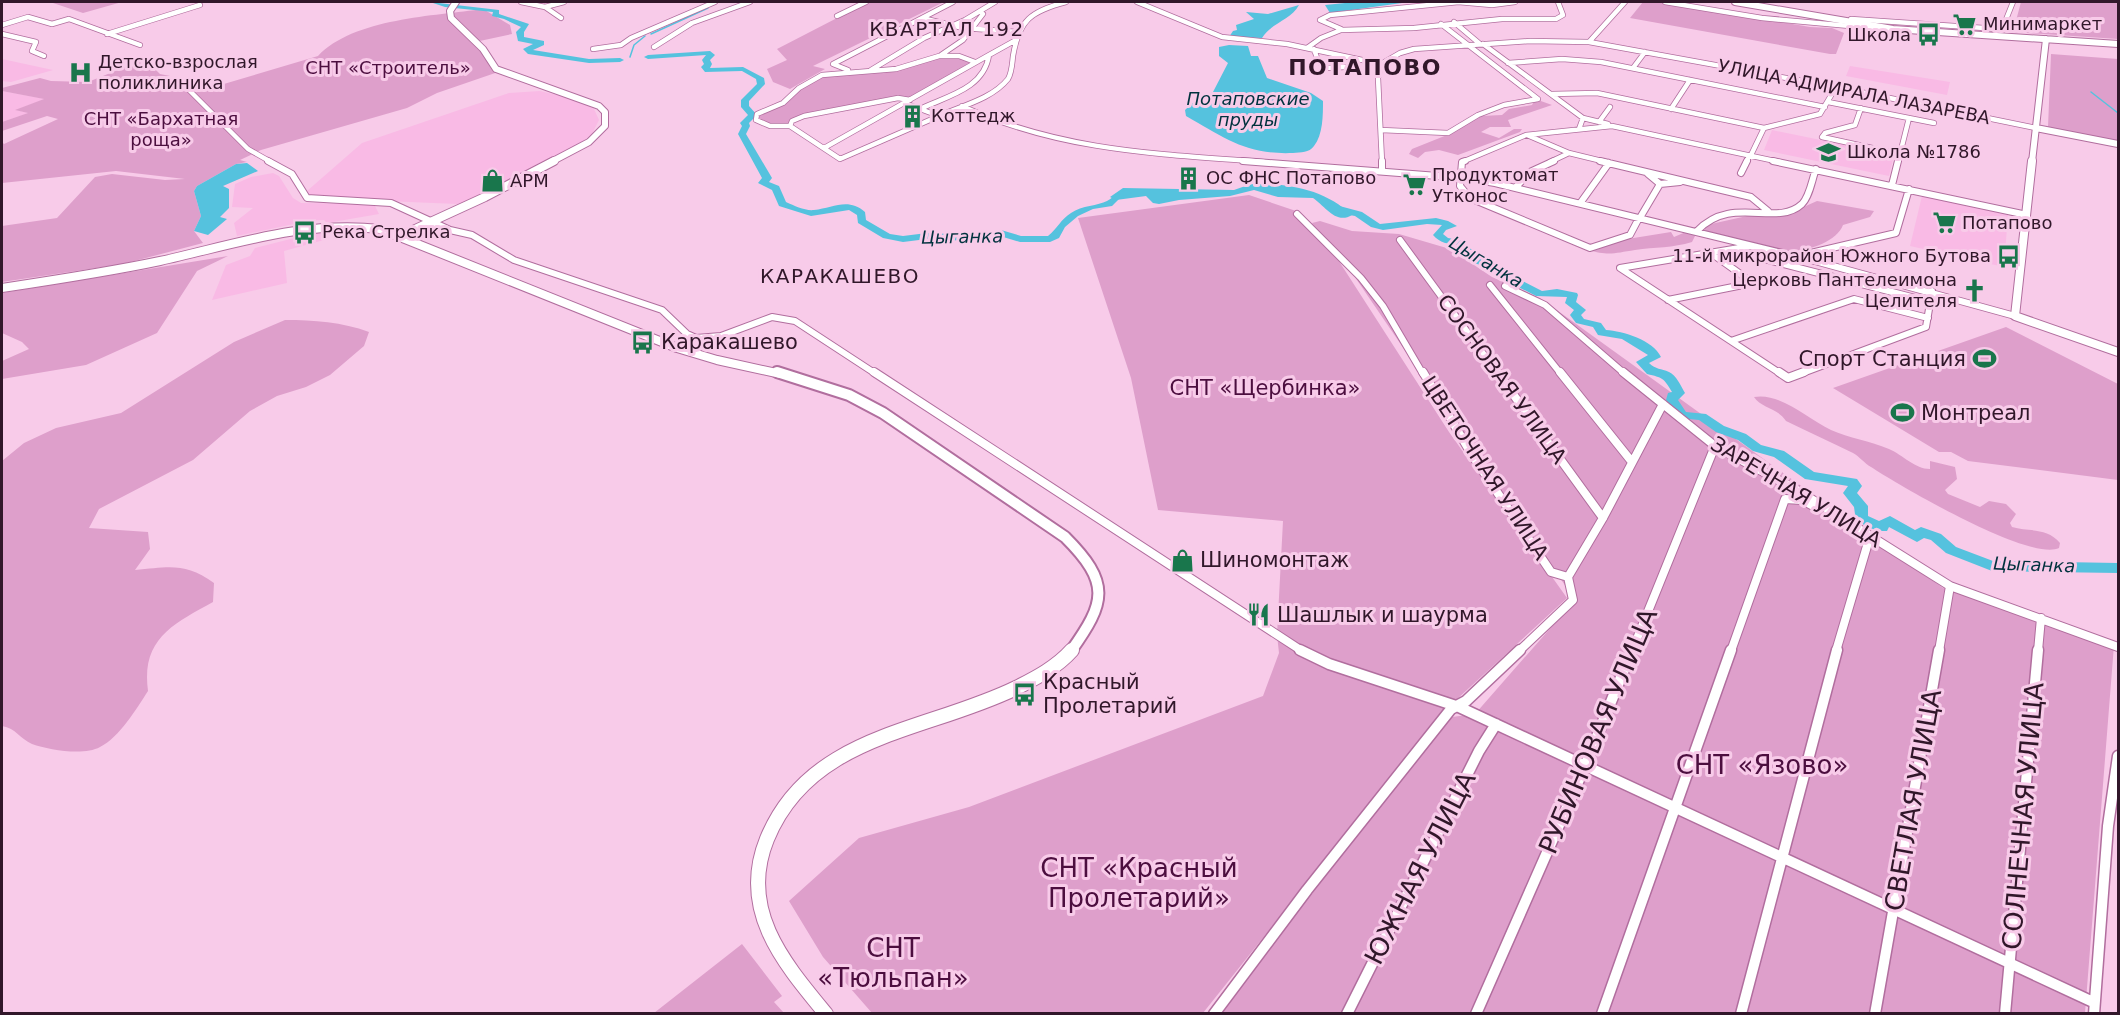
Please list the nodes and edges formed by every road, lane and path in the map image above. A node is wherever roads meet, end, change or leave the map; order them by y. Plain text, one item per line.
1 (521, 2) edge
2 (564, 2) edge
3 (715, 2) edge
4 (750, 2) edge
5 (866, 2) edge
6 (953, 2) edge
7 (995, 2) edge
8 (1003, 2) edge
9 (1066, 2) edge
10 (1137, 2) edge
11 (1458, 2) edge
12 (1515, 2) edge
13 (1558, 2) edge
14 (1624, 2) edge
15 (1665, 2) edge
16 (1735, 2) edge
17 (2013, 2) edge
18 (455, 3) edge
19 (1749, 4) junction
20 (200, 5) dead end
21 (545, 8) junction
22 (701, 8) junction
23 (722, 11) junction
24 (837, 16) dead end
25 (561, 18) dead end
26 (922, 18) junction
27 (1454, 22) junction
28 (1840, 23) junction
29 (1441, 24) junction
30 (2, 25) edge
31 (1924, 26) junction
32 (952, 27) junction
33 (1349, 27) dead end
34 (969, 29) junction
35 (1017, 32) junction
36 (107, 33) junction
37 (2, 34) edge
38 (1988, 36) junction
39 (2046, 39) junction
40 (1016, 40) junction
41 (1589, 42) junction
42 (1481, 44) junction
43 (2118, 44) edge
44 (140, 45) dead end
45 (1466, 45) junction
46 (654, 47) dead end
47 (1003, 47) junction
48 (1307, 48) junction
49 (593, 49) dead end
50 (1015, 49) junction
51 (1314, 49) junction
52 (1645, 52) junction
53 (989, 55) junction
54 (44, 56) dead end
55 (939, 56) junction
56 (975, 62) junction
57 (1508, 63) junction
58 (1381, 64) junction
59 (1346, 67) dead end
60 (1633, 68) junction
61 (868, 71) junction
62 (858, 72) junction
63 (1690, 80) junction
64 (186, 87) dead end
65 (1836, 87) junction
66 (1552, 94) junction
67 (907, 102) junction
68 (1827, 104) junction
69 (962, 106) junction
70 (1610, 107) dead end
71 (1861, 108) junction
72 (920, 109) junction
73 (1671, 109) junction
74 (939, 116) junction
75 (1583, 118) junction
76 (1909, 118) junction
77 (1599, 122) junction
78 (1934, 123) dead end
79 (790, 126) junction
80 (1626, 128) junction
81 (1764, 128) junction
82 (2036, 128) junction
83 (1579, 129) junction
84 (1381, 130) junction
85 (1538, 133) junction
86 (1526, 135) junction
87 (2118, 144) edge
88 (824, 148) junction
89 (1562, 149) junction
90 (1569, 153) junction
91 (1900, 154) junction
92 (1750, 155) junction
93 (1609, 163) junction
94 (1816, 169) junction
95 (1382, 171) junction
96 (1644, 171) junction
97 (1741, 173) dead end
98 (1461, 178) junction
99 (1688, 182) junction
100 (1660, 184) junction
101 (1517, 186) junction
102 (1892, 186) junction
103 (1909, 189) junction
104 (1581, 202) junction
105 (1768, 211) junction
106 (1297, 214) dead end
107 (2027, 215) junction
108 (1640, 217) junction
109 (432, 222) junction
110 (1697, 231) junction
111 (400, 236) junction
112 (1400, 240) dead end
113 (1755, 246) junction
114 (1729, 250) junction
115 (1711, 253) junction
116 (1797, 256) junction
117 (1490, 285) dead end
118 (1505, 286) dead end
119 (2, 288) edge
120 (1932, 291) junction
121 (1668, 300) junction
122 (1931, 302) junction
123 (2015, 316) junction
124 (1928, 318) junction
125 (1731, 341) junction
126 (2118, 352) edge
127 (1663, 404) junction
128 (1715, 446) junction
129 (1632, 462) junction
130 (1603, 518) junction
131 (1866, 533) junction
132 (1568, 577) junction
133 (1950, 586) junction
134 (2042, 618) junction
135 (2118, 647) edge
136 (1459, 707) junction
137 (1496, 724) junction
138 (2118, 756) edge
139 (1585, 766) junction
140 (1677, 809) junction
141 (1782, 858) junction
142 (1894, 910) junction
143 (2009, 963) junction
144 (2093, 1008) edge
145 (826, 1014) edge
146 (1214, 1014) edge
147 (1347, 1014) edge
148 (1476, 1014) edge
149 (1602, 1014) edge
150 (1741, 1014) edge
151 (1875, 1014) edge
152 (2005, 1014) edge

1 - 21 street
2 - 21 street
3 - 22 street
4 - 23 street
5 - 24 street
6 - 26 street
7 - 32 street
8 - 34 street
9 - 35 street
10 - 48 street
11 - 12 street
11 - 33 street
13 - 27 street
14 - 41 street
15 - 28 street
16 - 19 main road
17 - 31 street
18 - 109 main road
19 - 28 main road
19 - 31 street
20 - 36 street
21 - 25 street
22 - 23 street
22 - 49 street
23 - 46 street
26 - 32 street
26 - 62 street
27 - 29 street
27 - 42 street
28 - 38 main road
29 - 45 street
29 - 48 street
30 - 36 street
31 - 38 street
32 - 34 street
32 - 61 street
34 - 35 street
34 - 55 street
35 - 40 street
36 - 44 street
37 - 54 street
38 - 39 main road
39 - 43 main road
39 - 82 main road
40 - 47 street
40 - 50 street
41 - 42 street, УЛИЦА АДМИРАЛА ЛАЗАРЕВА
41 - 52 street, УЛИЦА АДМИРАЛА ЛАЗАРЕВА
42 - 45 street, УЛИЦА АДМИРАЛА ЛАЗАРЕВА
42 - 57 street
45 - 58 street, УЛИЦА АДМИРАЛА ЛАЗАРЕВА
45 - 84 street
47 - 50 street
47 - 53 street
48 - 51 street
50 - 69 street
51 - 58 street
51 - 59 street
52 - 60 street
52 - 65 street, УЛИЦА АДМИРАЛА ЛАЗАРЕВА
53 - 56 street
53 - 72 street
55 - 56 street
55 - 61 street
56 - 67 street
57 - 60 street
57 - 66 street
58 - 84 street
60 - 63 street
61 - 62 street
62 - 79 street
63 - 68 street
63 - 73 street
64 - 109 street
65 - 68 street
65 - 82 street, УЛИЦА АДМИРАЛА ЛАЗАРЕВА
66 - 73 street
66 - 75 street
67 - 72 street
67 - 79 street
67 - 88 street
68 - 71 street
68 - 81 street
69 - 74 street
69 - 95 street
70 - 77 street
71 - 76 street
71 - 91 street
72 - 74 street
73 - 81 street
74 - 88 street
75 - 77 street
75 - 83 street
76 - 78 street
76 - 91 street
77 - 80 street
79 - 88 street
80 - 83 street
80 - 92 street
81 - 92 street
82 - 87 main road, УЛИЦА АДМИРАЛА ЛАЗАРЕВА
82 - 107 main road
83 - 85 street
84 - 95 street
85 - 86 street
85 - 89 street
86 - 89 street
86 - 98 street
89 - 90 street
90 - 93 street
90 - 101 street
91 - 102 street
92 - 94 street
92 - 97 street
93 - 96 street
93 - 104 street
94 - 102 street
94 - 105 street
95 - 98 street
96 - 99 street
96 - 100 street
98 - 101 street
98 - 108 street
98 - 108 street
99 - 100 street
99 - 105 street
100 - 108 street
101 - 104 street
102 - 103 street
103 - 107 street
103 - 116 street
104 - 108 street
105 - 110 street
106 - 132 street, ЦВЕТОЧНАЯ УЛИЦА
107 - 123 main road
108 - 110 street
109 - 111 main road
109 - 136 street
110 - 113 street
111 - 119 main road
111 - 145 main road
112 - 130 street, СОСНОВАЯ УЛИЦА
113 - 114 street
113 - 116 street
114 - 115 street
114 - 122 street
115 - 121 street
115 - 121 street
116 - 120 street
117 - 129 street
118 - 127 street, ЗАРЕЧНАЯ УЛИЦА
120 - 122 street
120 - 123 street
121 - 125 street
122 - 124 street
123 - 126 main road
124 - 125 street
124 - 125 street
127 - 128 street, ЗАРЕЧНАЯ УЛИЦА
127 - 129 street
128 - 131 street, ЗАРЕЧНАЯ УЛИЦА
128 - 139 street, РУБИНОВАЯ УЛИЦА
129 - 130 street
130 - 132 street
131 - 133 street, ЗАРЕЧНАЯ УЛИЦА
131 - 140 street
131 - 141 street
132 - 136 street, ЦВЕТОЧНАЯ УЛИЦА
133 - 134 street, ЗАРЕЧНАЯ УЛИЦА
133 - 142 street, СВЕТЛАЯ УЛИЦА
134 - 135 street, ЗАРЕЧНАЯ УЛИЦА
134 - 143 street, СОЛНЕЧНАЯ УЛИЦА
136 - 137 street
136 - 146 street, ЦВЕТОЧНАЯ УЛИЦА
137 - 139 street
137 - 147 street, ЮЖНАЯ УЛИЦА
138 - 144 street
139 - 140 street
139 - 148 street, РУБИНОВАЯ УЛИЦА
140 - 141 street
140 - 149 street
141 - 142 street
141 - 150 street
142 - 143 street
142 - 151 street, СВЕТЛАЯ УЛИЦА
143 - 144 street
143 - 152 street, СОЛНЕЧНАЯ УЛИЦА

